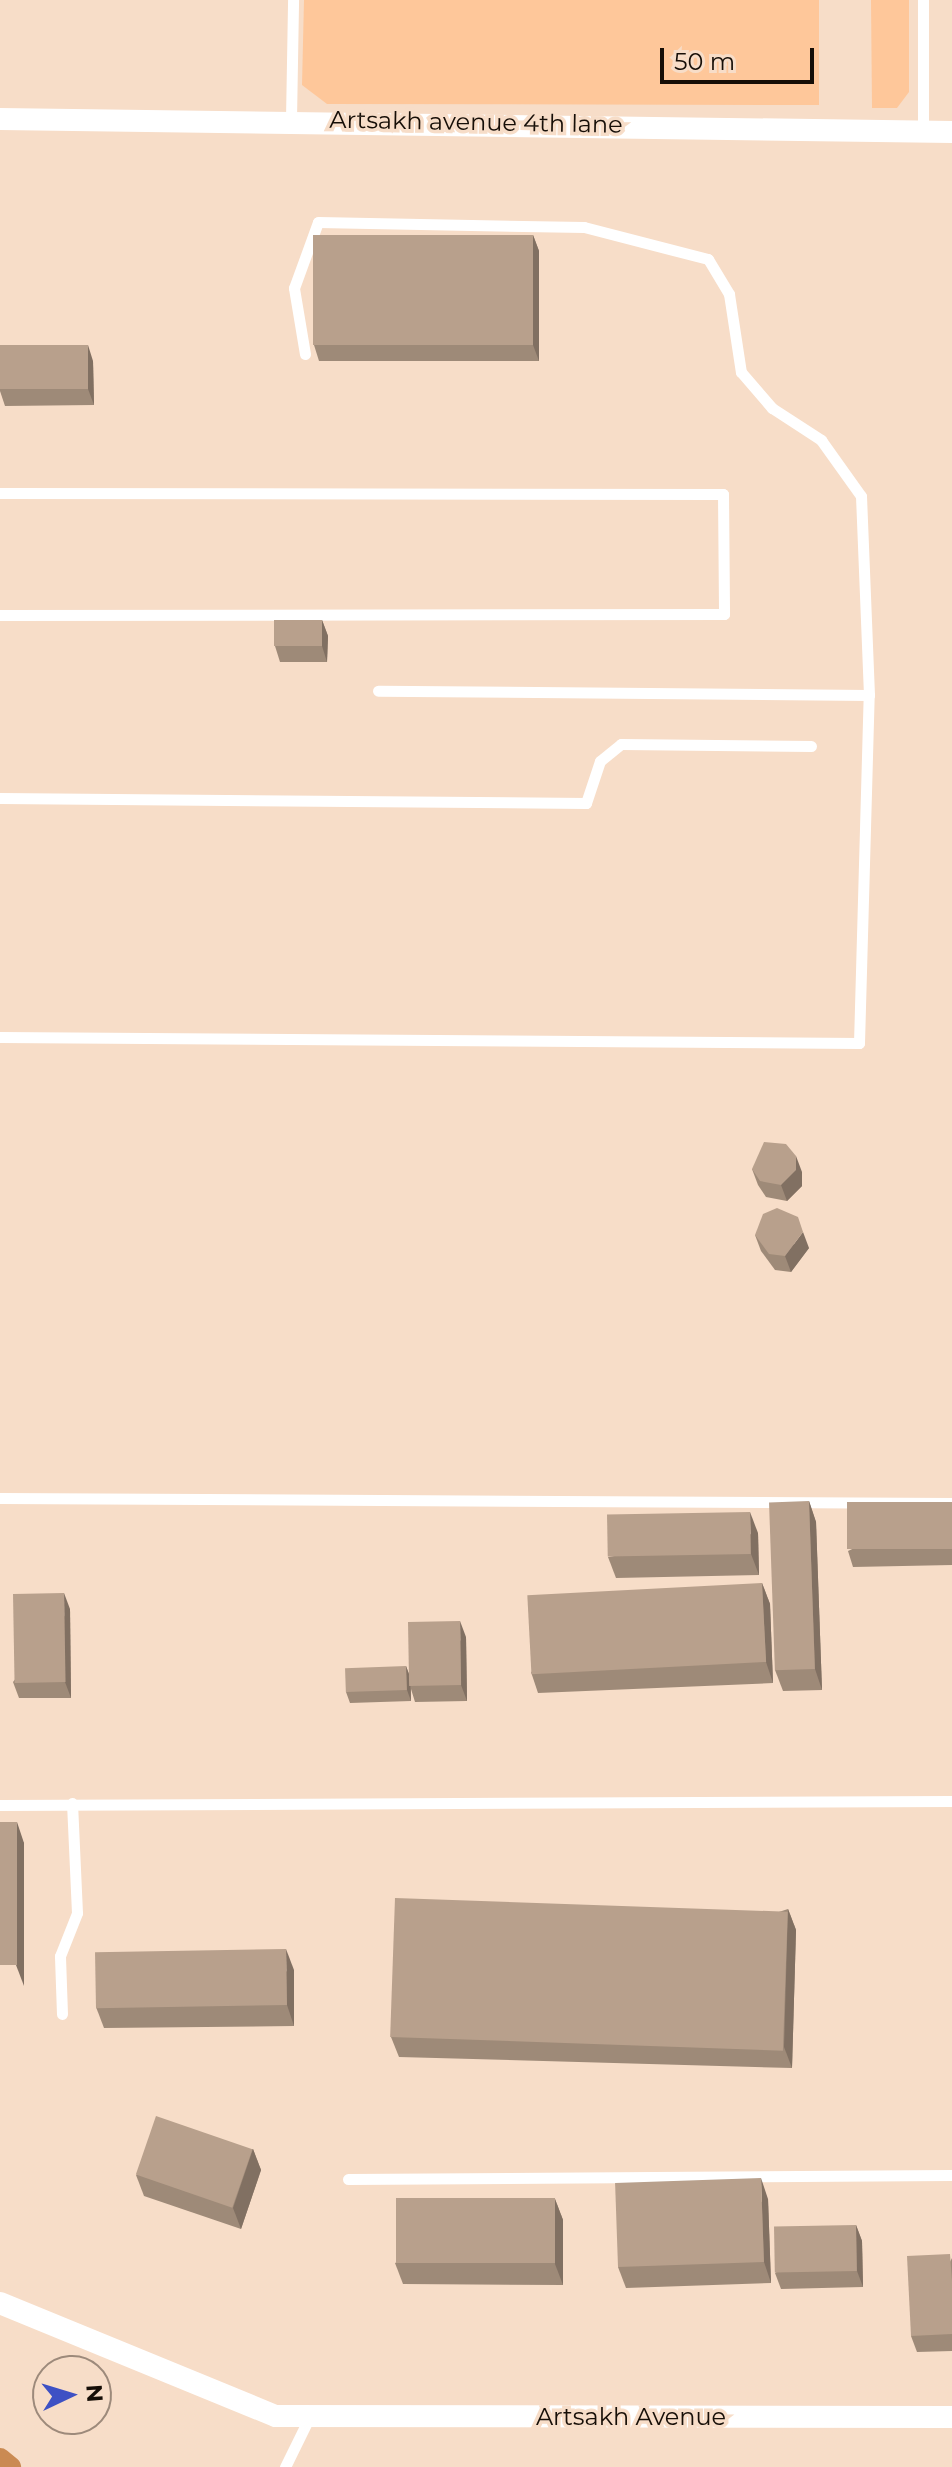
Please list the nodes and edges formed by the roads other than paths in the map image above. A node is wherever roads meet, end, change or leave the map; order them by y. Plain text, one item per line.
1 (293, 0) edge
2 (923, 0) edge
3 (0, 119) edge
4 (291, 119) junction
5 (923, 127) junction
6 (952, 132) edge
7 (305, 354) dead end
8 (0, 493) edge
9 (0, 615) edge
10 (378, 691) dead end
11 (869, 695) junction
12 (811, 746) dead end
13 (0, 798) edge
14 (0, 1037) edge
15 (0, 1498) edge
16 (952, 1503) edge
17 (952, 1801) edge
18 (72, 1803) junction
19 (0, 1805) edge
20 (62, 2014) dead end
21 (952, 2175) edge
22 (348, 2179) dead end
23 (0, 2303) edge
24 (310, 2416) junction
25 (952, 2417) edge
26 (285, 2467) edge

1 - 4 lane
2 - 5 lane
3 - 4 street, Artsakh avenue 4th lane
4 - 5 street, Artsakh avenue 4th lane
5 - 6 street, Artsakh avenue 4th lane
7 - 11 lane
8 - 9 lane
10 - 11 lane
11 - 14 lane
12 - 13 lane
15 - 16 lane
17 - 18 lane
18 - 19 lane
18 - 20 lane
21 - 22 lane
23 - 24 street, Artsakh Avenue
24 - 25 street, Artsakh Avenue
24 - 26 lane

